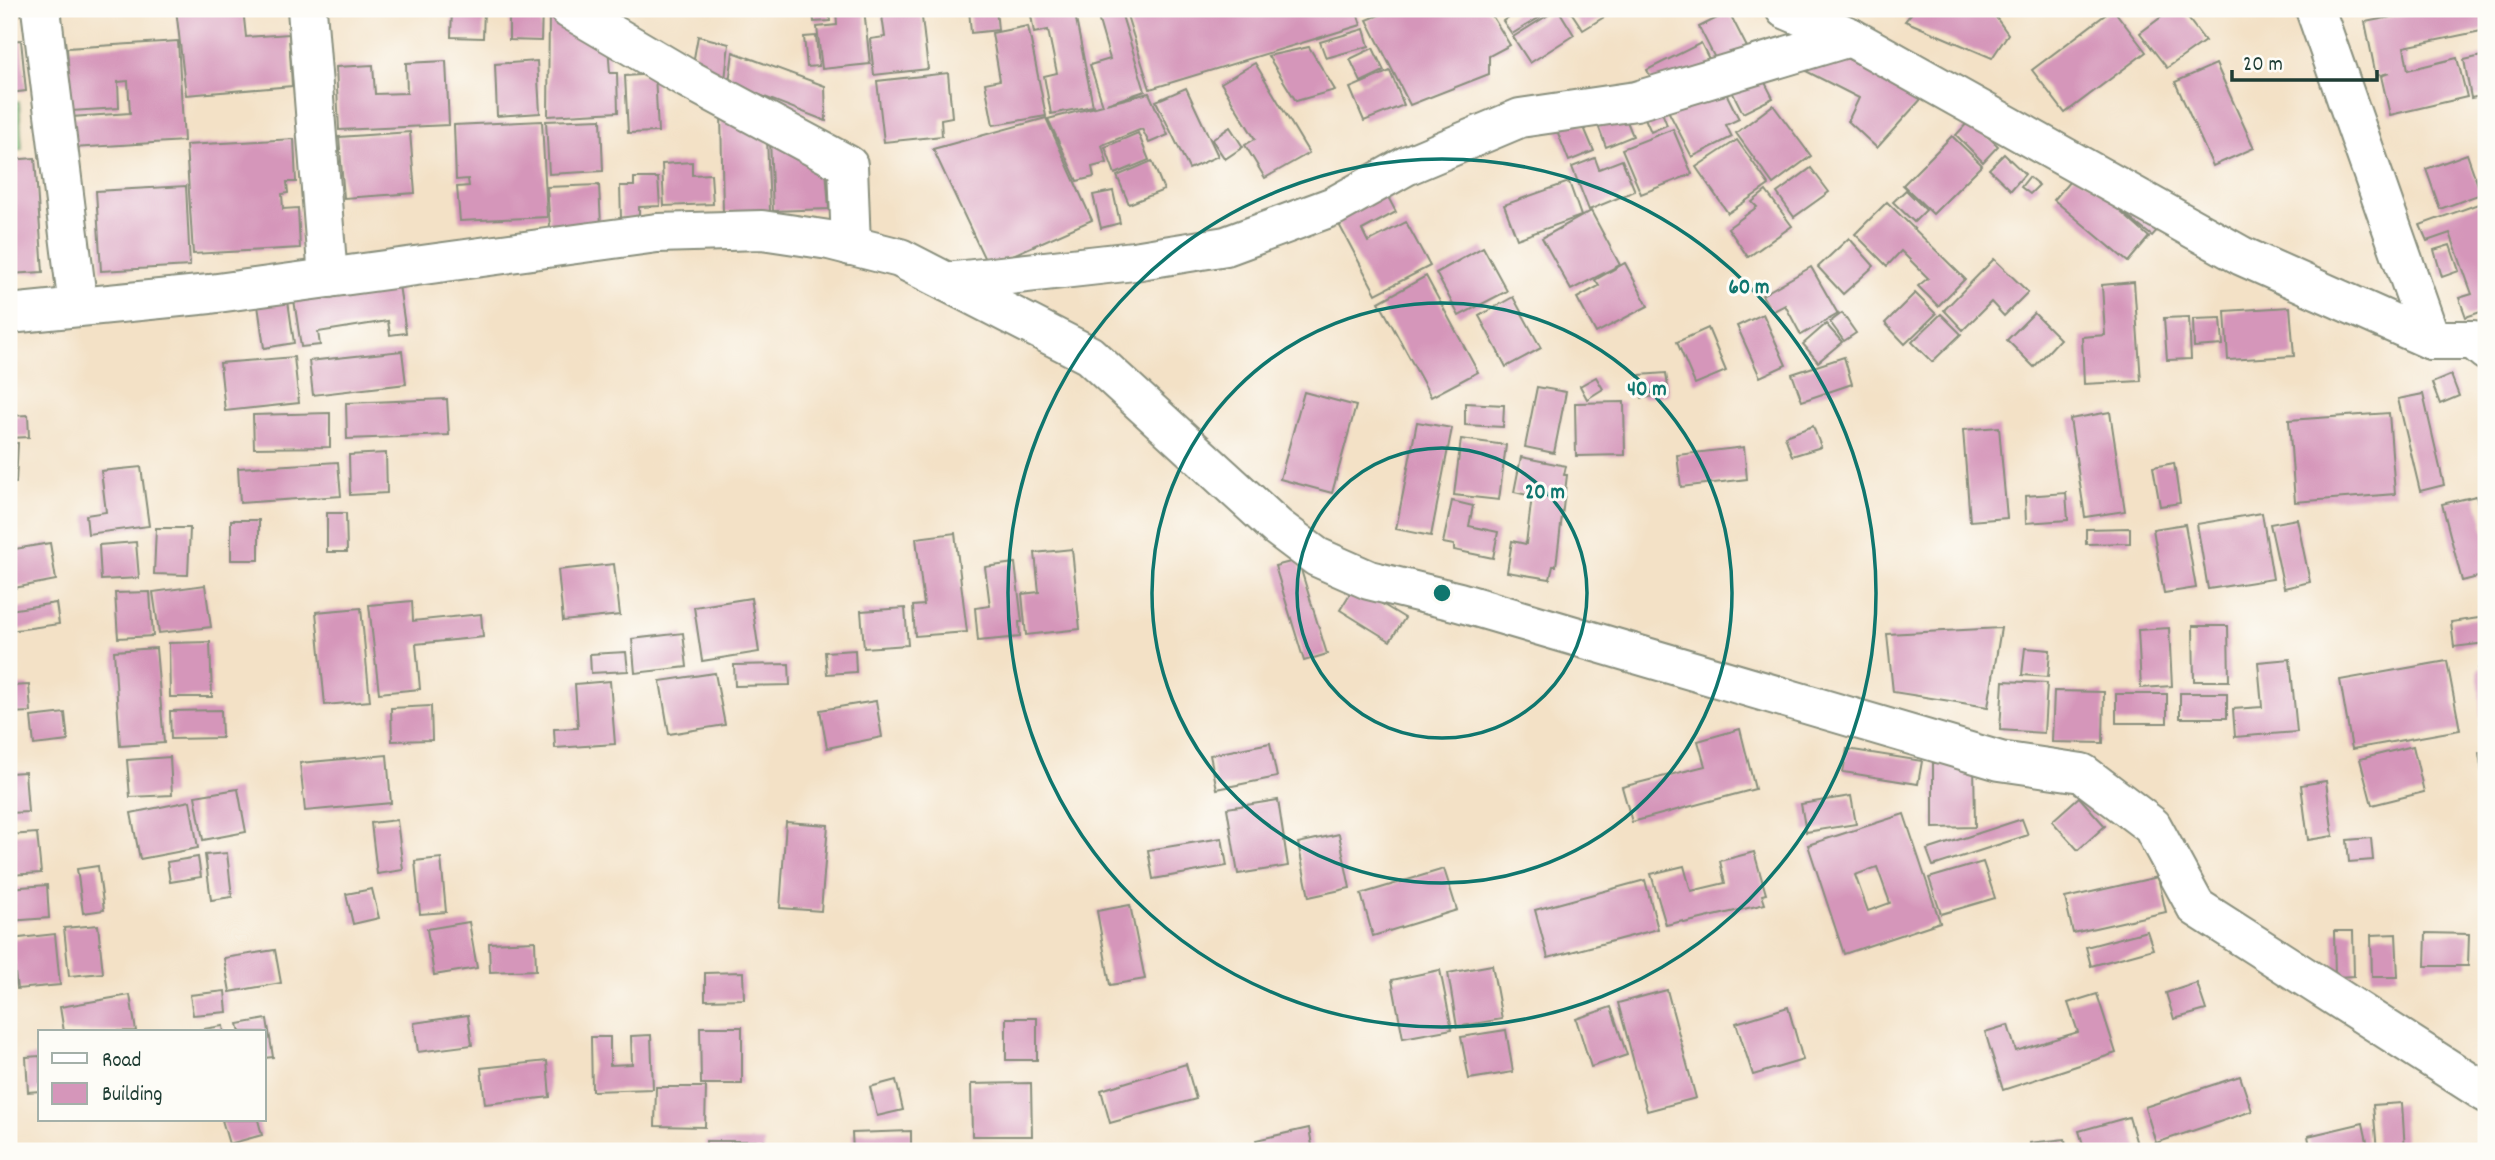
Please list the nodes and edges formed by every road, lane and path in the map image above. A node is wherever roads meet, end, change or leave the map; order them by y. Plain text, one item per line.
1 (41, 9) edge
2 (307, 9) edge
3 (569, 9) edge
4 (1785, 9) edge
5 (2315, 9) edge
6 (1850, 37) junction
7 (852, 246) junction
8 (328, 278) junction
9 (947, 282) junction
10 (78, 307) junction
11 (9, 314) edge
12 (2431, 340) junction
13 (2482, 342) edge
14 (2486, 1093) edge

1 - 10 street
2 - 8 street
3 - 7 street
4 - 6 street
5 - 12 street
6 - 9 street
6 - 12 street
7 - 8 street
7 - 9 street
8 - 10 street
9 - 14 street
10 - 11 street
12 - 13 street

